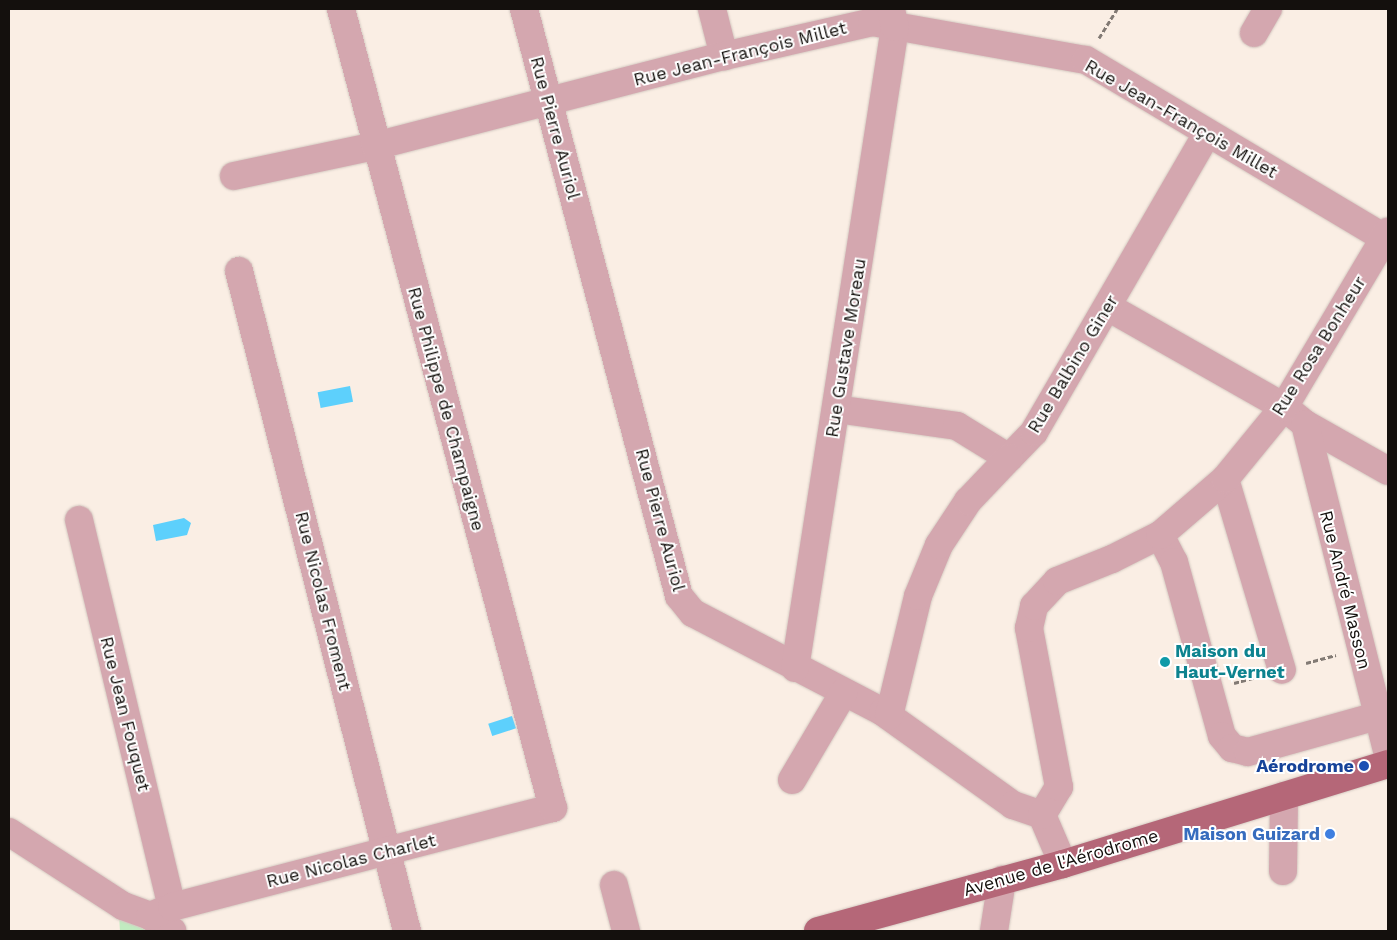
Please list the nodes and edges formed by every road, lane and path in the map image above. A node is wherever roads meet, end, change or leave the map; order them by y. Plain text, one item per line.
1 (341, 9) edge
2 (524, 9) edge
3 (712, 9) edge
4 (1117, 9) edge
5 (1268, 9) edge
6 (893, 18) edge
7 (1254, 32) dead end
8 (724, 56) junction
9 (1086, 60) junction
10 (548, 102) junction
11 (1207, 133) junction
12 (375, 146) junction
13 (234, 176) dead end
14 (1386, 235) edge
15 (238, 271) dead end
16 (1108, 307) junction
17 (1284, 407) junction
18 (836, 409) junction
19 (1305, 424) junction
20 (1009, 458) junction
21 (1388, 471) edge
22 (1225, 479) junction
23 (79, 520) dead end
24 (1160, 535) junction
25 (795, 668) junction
26 (1282, 670) dead end
27 (844, 692) junction
28 (1383, 714) edge
29 (889, 716) junction
30 (1388, 755) edge
31 (1388, 764) edge
32 (792, 780) dead end
33 (1284, 796) junction
34 (553, 808) joint
35 (1042, 815) junction
36 (9, 832) edge
37 (387, 853) junction
38 (1063, 864) junction
39 (1283, 871) dead end
40 (1002, 880) junction
41 (614, 885) dead end
42 (165, 918) edge
43 (407, 931) edge
44 (626, 931) edge
45 (818, 931) edge
46 (994, 931) edge

1 - 12 street, Rue Philippe de Champaigne
2 - 10 street, Rue Pierre Auriol
3 - 8 street
4 - 9 path
5 - 7 street
6 - 8 street, Rue Jean-François Millet
6 - 9 street, Rue Jean-François Millet
6 - 18 street, Rue Gustave Moreau
8 - 10 street, Rue Jean-François Millet
9 - 11 street, Rue Jean-François Millet
10 - 12 street, Rue Jean-François Millet
10 - 25 street, Rue Pierre Auriol
11 - 14 street, Rue Jean-François Millet
11 - 16 street, Rue Balbino Giner
12 - 13 street, Rue Jean-François Millet
12 - 34 street, Rue Philippe de Champaigne
14 - 17 street, Rue Rosa Bonheur
15 - 37 street, Rue Nicolas Froment
16 - 17 street
16 - 20 street, Rue Balbino Giner
17 - 19 street
17 - 22 street, Rue Rosa Bonheur
18 - 20 street
18 - 25 street, Rue Gustave Moreau
19 - 21 street
19 - 28 street, Rue André Masson
20 - 29 street, Rue Balbino Giner
22 - 24 street, Rue Rosa Bonheur
22 - 26 street
23 - 42 street, Rue Jean Fouquet
24 - 28 street
24 - 35 street, Rue Rosa Bonheur
25 - 27 street, Rue Pierre Auriol
27 - 29 street, Rue Pierre Auriol
27 - 32 street
28 - 30 street, Rue André Masson
29 - 35 street, Rue Pierre Auriol
31 - 33 main road, Avenue de l'Aérodrome
33 - 38 main road, Avenue de l'Aérodrome
33 - 39 street
34 - 37 street, Rue Nicolas Charlet
35 - 38 street
36 - 42 street
37 - 42 street, Rue Nicolas Charlet
37 - 43 street, Rue Nicolas Froment
38 - 40 main road, Avenue de l'Aérodrome
40 - 45 main road, Avenue de l'Aérodrome
40 - 46 street
41 - 44 street

